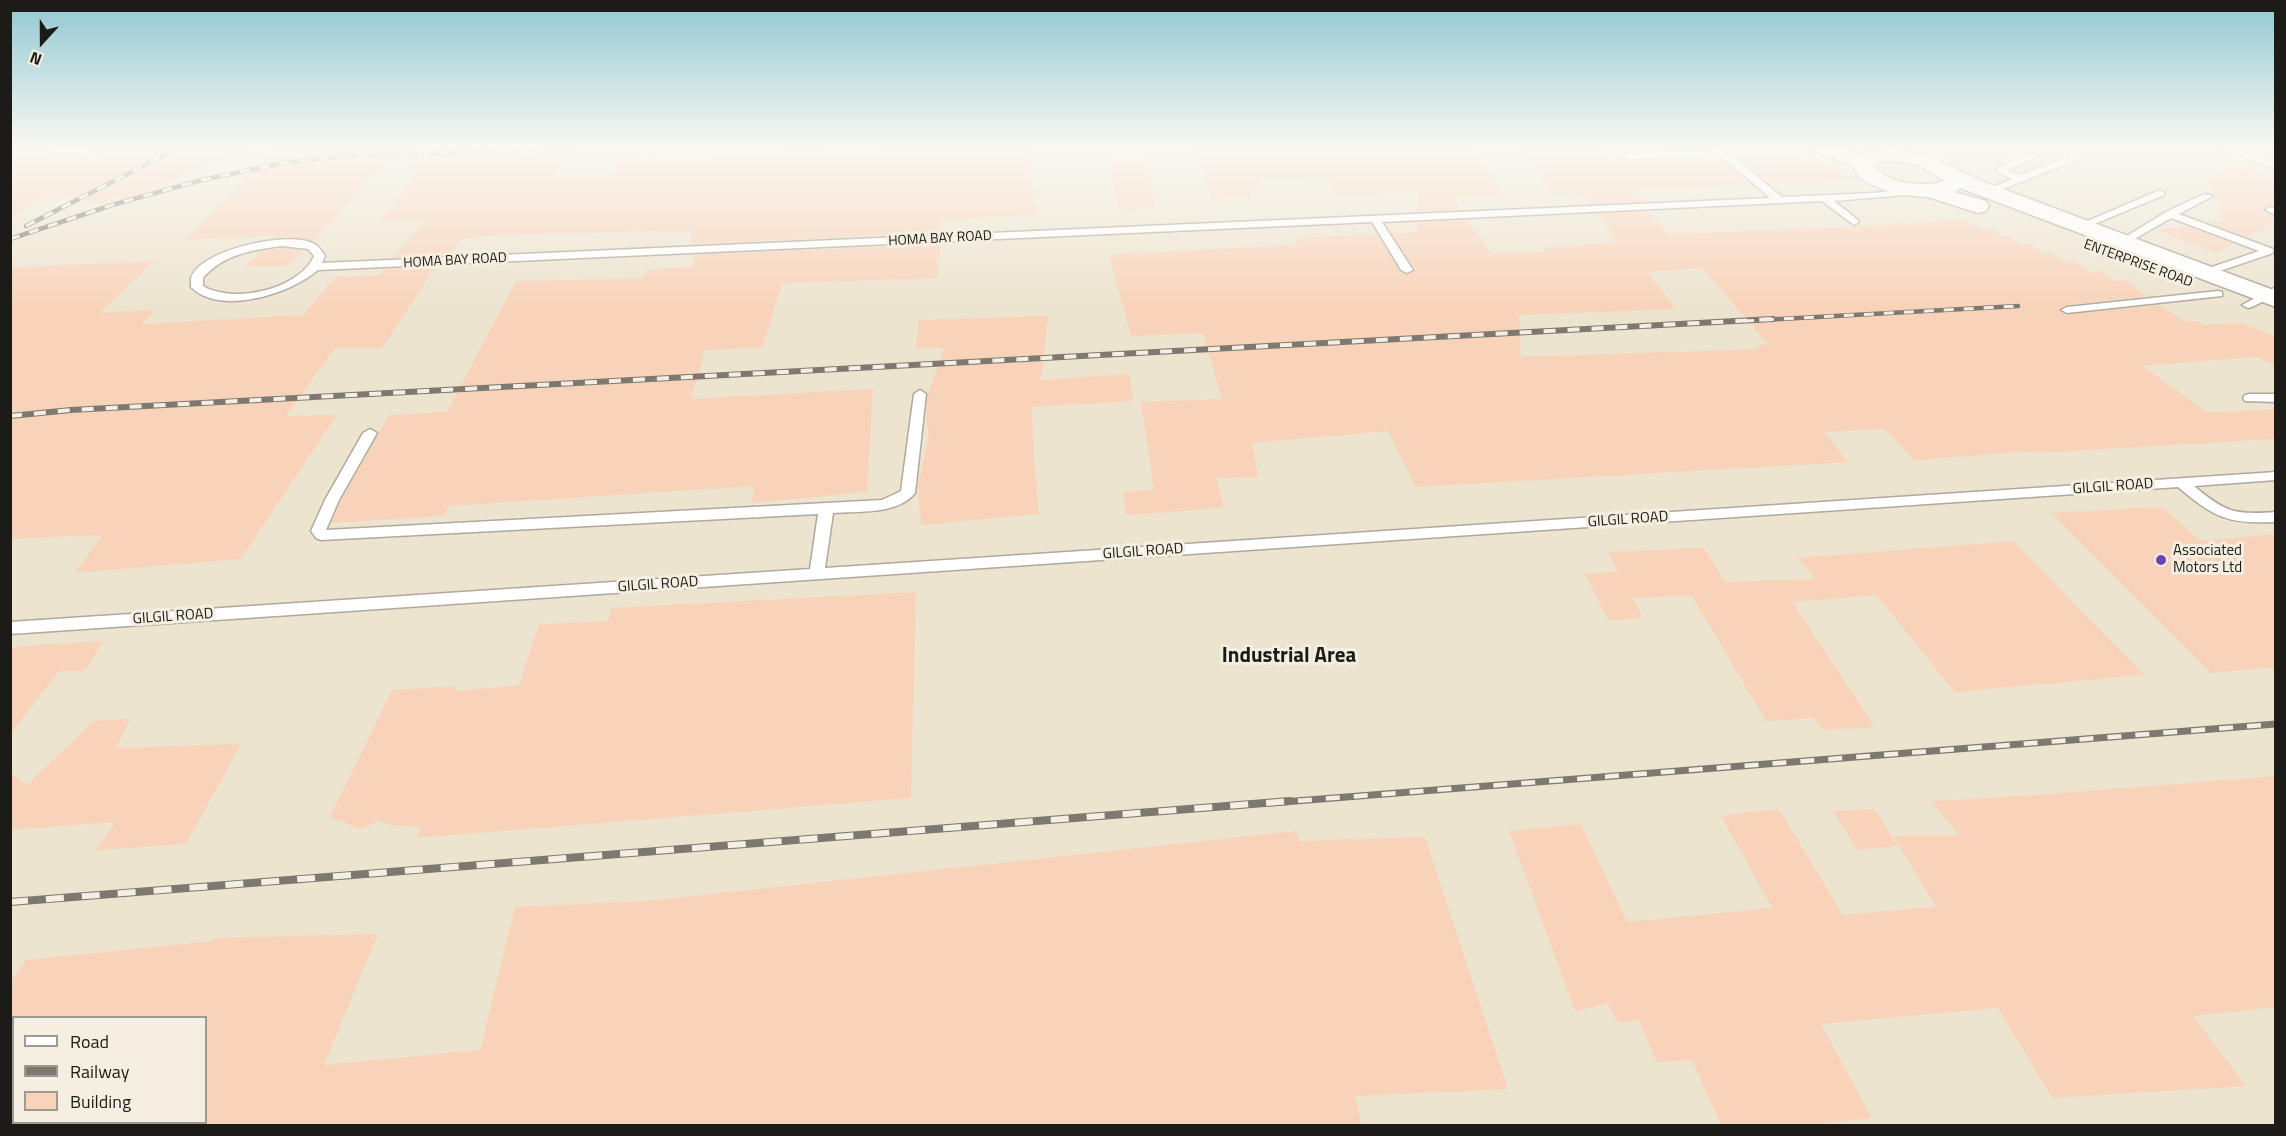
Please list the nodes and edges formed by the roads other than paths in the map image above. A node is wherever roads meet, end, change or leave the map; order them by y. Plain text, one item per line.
1 (1757, 201) edge
2 (1828, 201) edge
3 (1959, 201) edge
4 (2015, 201) edge
5 (2141, 201) edge
6 (2197, 201) edge
7 (2170, 214) junction
8 (1375, 219) junction
9 (1854, 222) dead end
10 (2081, 226) junction
11 (2122, 242) junction
12 (2272, 250) edge
13 (316, 267) junction
14 (1407, 270) dead end
15 (2204, 273) junction
16 (2218, 294) junction
17 (2268, 301) edge
18 (2067, 310) dead end
19 (920, 394) dead end
20 (2249, 398) dead end
21 (2276, 398) edge
22 (370, 433) dead end
23 (2276, 476) edge
24 (2182, 483) junction
25 (826, 509) junction
26 (2276, 517) edge
27 (817, 574) junction
28 (10, 628) edge

1 - 8 lane, HOMA BAY ROAD
2 - 9 lane
3 - 16 main road, ENTERPRISE ROAD
4 - 10 main road, ENTERPRISE ROAD
5 - 10 lane
6 - 7 lane
7 - 11 lane
7 - 12 lane
8 - 13 lane, HOMA BAY ROAD
8 - 14 lane
10 - 11 main road, ENTERPRISE ROAD
11 - 15 main road, ENTERPRISE ROAD
12 - 15 lane
13 - 13 lane
15 - 17 main road, ENTERPRISE ROAD
16 - 17 main road, ENTERPRISE ROAD
16 - 18 lane
19 - 25 lane
20 - 21 lane
22 - 25 lane
23 - 24 lane, GILGIL ROAD
24 - 26 lane
24 - 27 lane, GILGIL ROAD
25 - 27 lane
27 - 28 lane, GILGIL ROAD

